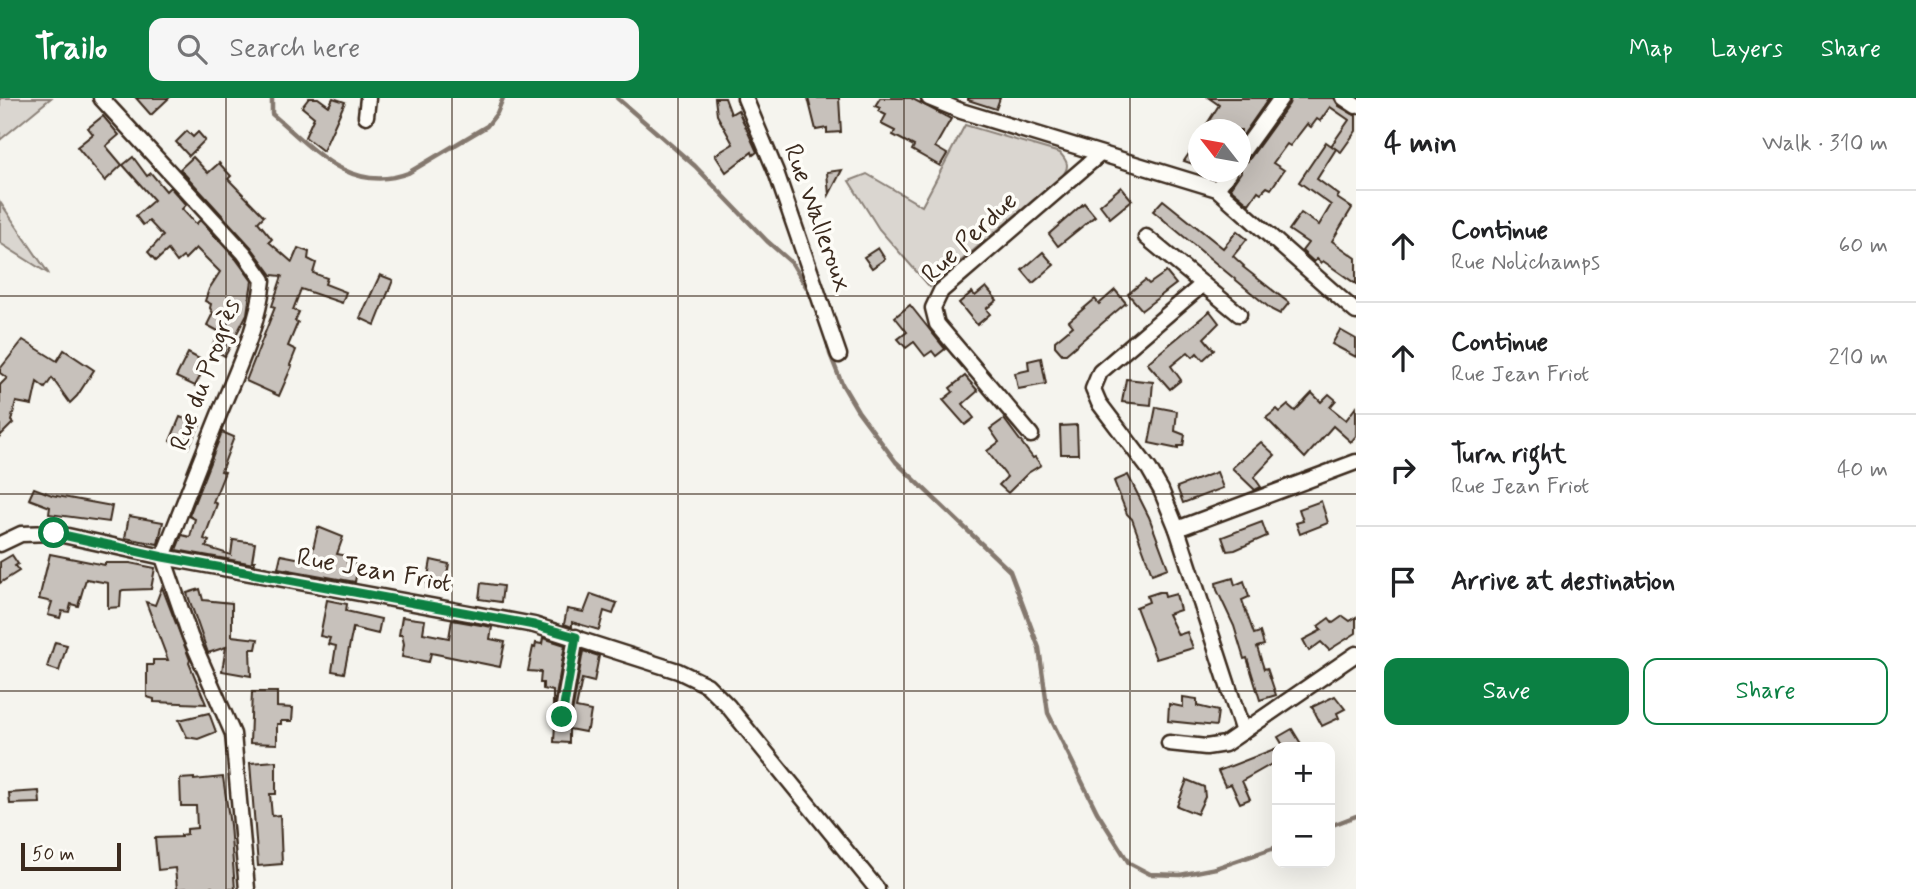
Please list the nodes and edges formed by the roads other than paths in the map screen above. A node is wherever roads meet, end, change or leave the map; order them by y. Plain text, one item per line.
1 (100, 98) edge
2 (368, 98) edge
3 (745, 98) edge
4 (929, 98) edge
5 (1281, 98) edge
6 (1344, 98) edge
7 (1356, 106) edge
8 (366, 116) dead end
9 (1251, 141) edge
10 (1100, 154) junction
11 (1222, 182) edge
12 (1217, 189) junction
13 (1146, 237) dead end
14 (1203, 285) junction
15 (1356, 313) edge
16 (1239, 314) dead end
17 (839, 355) dead end
18 (1031, 435) dead end
19 (1356, 462) edge
20 (1177, 529) junction
21 (0, 544) edge
22 (163, 557) junction
23 (576, 637) junction
24 (1356, 654) edge
25 (562, 717) dead end
26 (1243, 732) junction
27 (1169, 743) dead end
28 (247, 889) edge
29 (877, 889) edge

1 - 22 street, Rue du Progrès
2 - 8 street
3 - 17 street, Rue Walleroux
4 - 10 street
5 - 9 street
6 - 7 street
10 - 12 street
10 - 18 street, Rue Perdue
11 - 12 street
12 - 15 street
13 - 14 street
14 - 16 street
14 - 20 street
19 - 20 street
20 - 26 street
21 - 22 street, Rue Jean Friot
22 - 23 street, Rue Jean Friot
22 - 28 street
23 - 25 street
23 - 29 street, Rue Jean Friot
24 - 26 street
26 - 27 street

